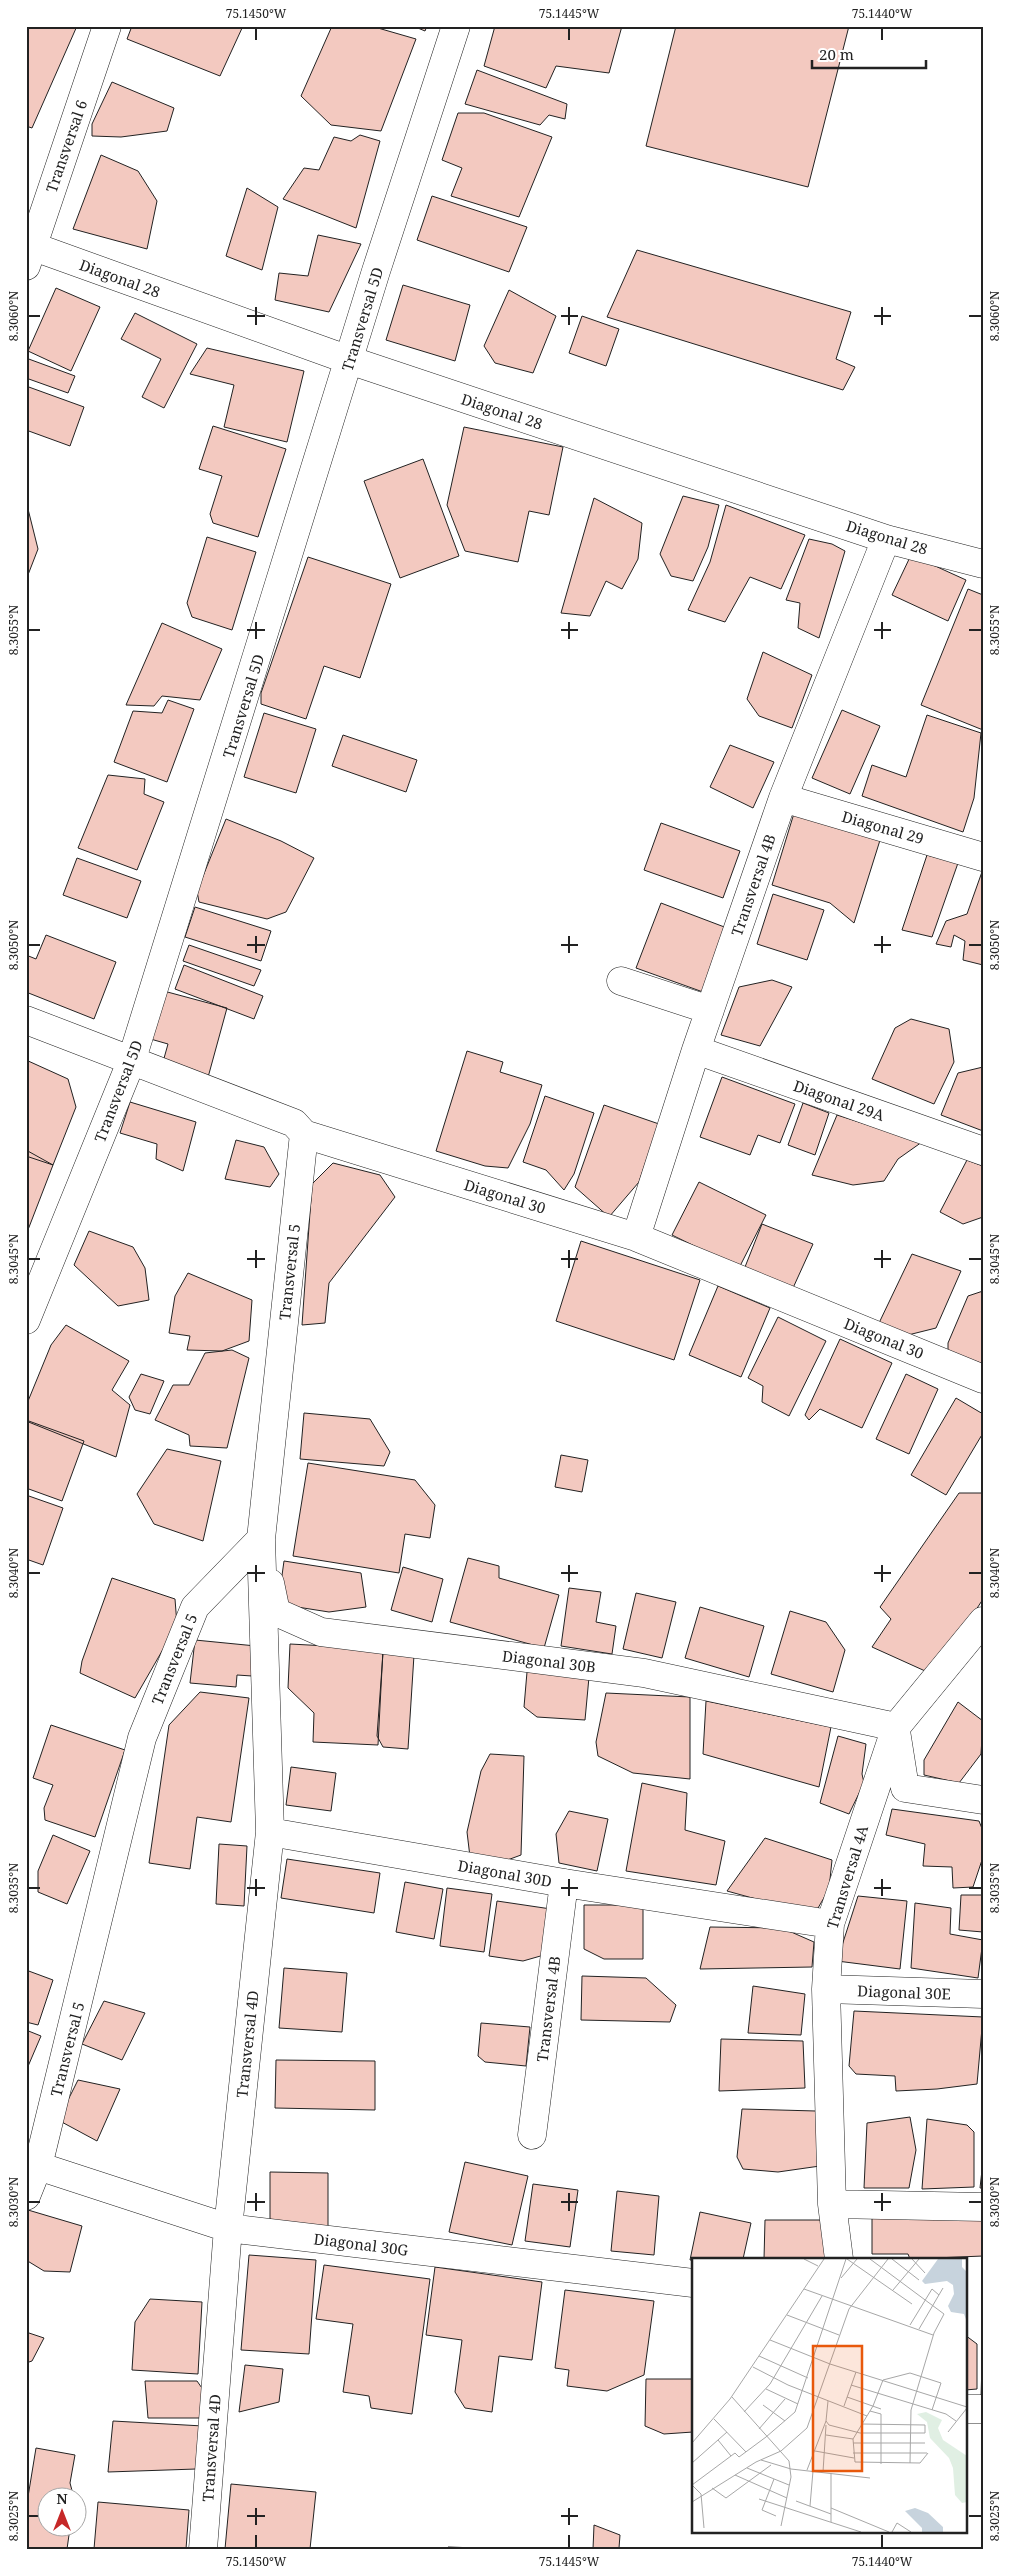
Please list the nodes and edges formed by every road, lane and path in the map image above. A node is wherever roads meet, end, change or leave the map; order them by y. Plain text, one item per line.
1 (107, 26) edge
2 (456, 26) edge
3 (28, 252) edge
4 (349, 360) junction
5 (886, 539) junction
6 (983, 564) edge
7 (784, 798) junction
8 (983, 857) edge
9 (621, 981) dead end
10 (710, 1010) junction
11 (26, 1020) edge
12 (696, 1050) junction
13 (131, 1062) junction
14 (304, 1134) junction
15 (983, 1151) edge
16 (636, 1237) junction
17 (26, 1320) edge
18 (983, 1379) edge
19 (261, 1539) junction
20 (983, 1621) edge
21 (896, 1727) junction
22 (983, 1800) edge
23 (270, 1832) junction
24 (564, 1883) junction
25 (830, 1924) junction
26 (826, 1990) junction
27 (983, 1994) edge
28 (532, 2135) dead end
29 (38, 2166) junction
30 (26, 2196) edge
31 (832, 2204) junction
32 (983, 2207) edge
33 (228, 2228) junction
34 (839, 2258) edge
35 (692, 2283) edge
36 (966, 2409) edge
37 (983, 2410) edge
38 (203, 2549) edge

1 - 3 street, Transversal 6
2 - 4 street, Transversal 5D
3 - 4 street, Diagonal 28
4 - 5 street, Diagonal 28
4 - 13 street, Transversal 5D
5 - 6 street, Diagonal 28
5 - 7 street, Transversal 4B
7 - 8 street, Diagonal 29
7 - 10 street, Transversal 4B
9 - 10 street
10 - 12 street, Transversal 4B
11 - 13 street, Diagonal 30
12 - 15 street, Diagonal 29A
12 - 16 street, Transversal 4B
13 - 14 street, Diagonal 30
13 - 17 street, Transversal 5D
14 - 16 street, Diagonal 30
14 - 19 street, Transversal 5
16 - 18 street, Diagonal 30
19 - 21 street, Diagonal 30B
19 - 23 street, Transversal 4D
19 - 29 street, Transversal 5
20 - 21 street, Transversal 4A
21 - 22 street
21 - 25 street, Transversal 4A
23 - 24 street, Diagonal 30D
23 - 33 street, Transversal 4D
24 - 25 street, Diagonal 30D
24 - 28 street, Transversal 4B
25 - 26 street, Transversal 4A
26 - 27 street, Diagonal 30E
26 - 31 street, Transversal 4A
29 - 30 street, Transversal 5
29 - 33 street, Diagonal 30G
31 - 32 street
31 - 34 street, Transversal 4A
33 - 35 street, Diagonal 30G
33 - 38 street, Transversal 4D
36 - 37 street

